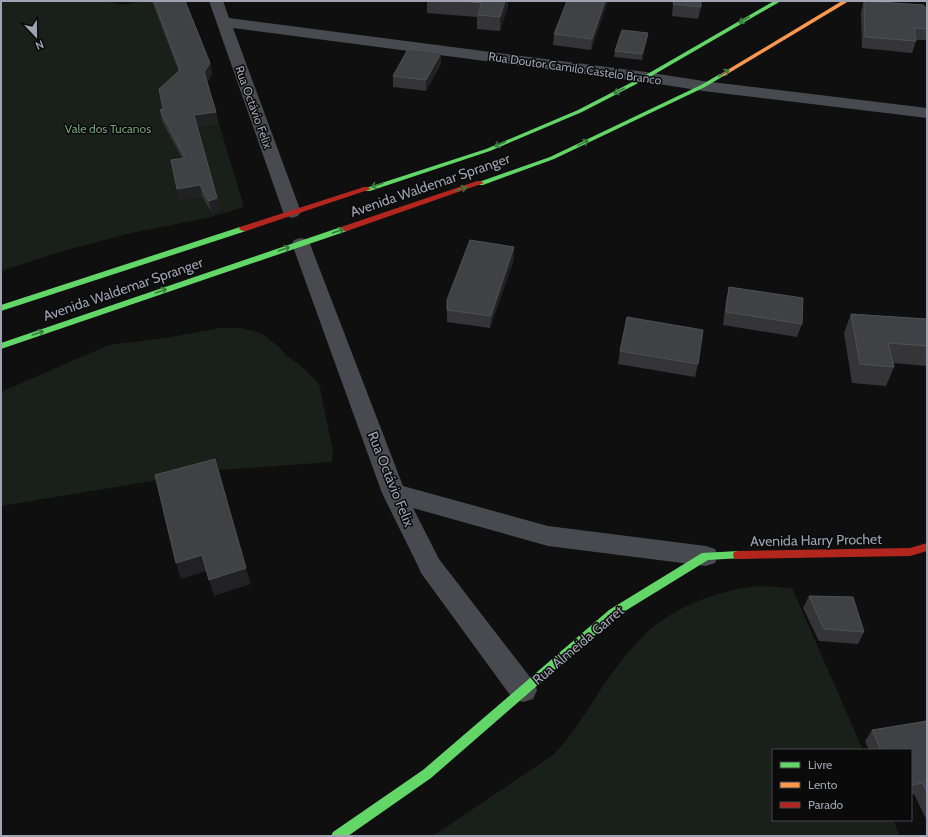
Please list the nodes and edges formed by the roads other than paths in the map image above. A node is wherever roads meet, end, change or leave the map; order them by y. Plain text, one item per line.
1 (216, 1) edge
2 (778, 1) edge
3 (846, 1) edge
4 (224, 22) junction
5 (646, 77) junction
6 (703, 86) junction
7 (927, 114) edge
8 (292, 212) junction
9 (301, 244) junction
10 (1, 308) edge
11 (1, 346) edge
12 (394, 493) junction
13 (927, 547) edge
14 (706, 556) junction
15 (523, 690) junction
16 (337, 836) edge

1 - 4 street, Rua Octávio Felix
2 -> 5 main road, Avenida Waldemar Spranger
6 -> 3 main road, Avenida Waldemar Spranger
4 - 5 street, Rua Doutor Camilo Castelo Branco
4 - 8 street, Rua Octávio Felix
5 - 6 street, Rua Doutor Camilo Castelo Branco
5 -> 8 main road, Avenida Waldemar Spranger
6 - 7 street, Rua Doutor Camilo Castelo Branco
9 -> 6 main road, Avenida Waldemar Spranger
8 - 10 main road, Avenida Waldemar Spranger
11 -> 9 main road, Avenida Waldemar Spranger
9 - 12 street, Rua Octávio Felix
12 - 14 street
12 - 15 street, Rua Octávio Felix
13 - 14 main road, Avenida Harry Prochet
14 - 15 main road, Rua Almeida Garret
15 - 16 main road, Rua Almeida Garret

